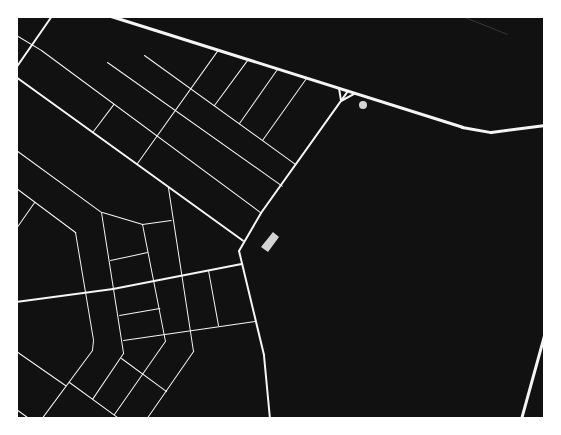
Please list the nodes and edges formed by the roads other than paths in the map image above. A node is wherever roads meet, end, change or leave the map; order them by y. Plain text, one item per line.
1 (52, 16) edge
2 (111, 16) edge
3 (16, 35) edge
4 (33, 45) junction
5 (218, 50) junction
6 (144, 55) dead end
7 (247, 59) junction
8 (108, 62) dead end
9 (16, 68) edge
10 (278, 68) junction
11 (16, 77) edge
12 (307, 78) junction
13 (339, 88) junction
14 (191, 89) junction
15 (348, 91) junction
16 (357, 93) junction
17 (341, 100) junction
18 (114, 103) junction
19 (214, 105) junction
20 (175, 110) junction
21 (238, 123) junction
22 (545, 126) edge
23 (92, 132) junction
24 (157, 136) junction
25 (262, 140) junction
26 (16, 150) edge
27 (137, 164) junction
28 (296, 164) junction
29 (168, 186) junction
30 (282, 186) junction
31 (16, 188) edge
32 (35, 201) junction
33 (101, 212) junction
34 (261, 213) junction
35 (172, 220) junction
36 (142, 224) junction
37 (16, 228) edge
38 (243, 241) junction
39 (148, 251) junction
40 (109, 260) junction
41 (242, 264) junction
42 (208, 270) junction
43 (180, 275) junction
44 (154, 280) junction
45 (113, 289) junction
46 (86, 293) junction
47 (16, 302) edge
48 (160, 308) junction
49 (118, 315) junction
50 (256, 320) junction
51 (218, 326) junction
52 (191, 330) junction
53 (545, 332) edge
54 (164, 333) junction
55 (122, 340) junction
56 (16, 351) edge
57 (121, 357) junction
58 (143, 374) junction
59 (68, 381) junction
60 (65, 385) junction
61 (166, 391) junction
62 (92, 398) junction
63 (16, 409) edge
64 (114, 414) junction
65 (30, 419) edge
66 (41, 419) edge
67 (120, 419) edge
68 (146, 419) edge
69 (270, 419) edge
70 (521, 419) edge

1 - 4 street
2 - 5 main road
3 - 4 street
4 - 9 street
4 - 18 street
5 - 7 main road
5 - 14 street
6 - 14 street
7 - 10 main road
7 - 19 street
8 - 20 street
10 - 12 main road
10 - 21 street
11 - 23 street
12 - 13 main road
12 - 25 street
13 - 15 main road
13 - 17 street
14 - 19 street
14 - 20 street
15 - 16 main road
15 - 17 street
16 - 17 street
16 - 22 main road
17 - 28 street
18 - 23 street
18 - 24 street
19 - 21 street
20 - 24 street
20 - 30 street
21 - 25 street
23 - 27 street
24 - 27 street
24 - 34 street
25 - 28 street
26 - 33 street
27 - 29 street
28 - 30 street
29 - 35 street
29 - 38 street
30 - 34 street
31 - 32 street
32 - 37 street
32 - 46 street
33 - 36 street
33 - 40 street
34 - 38 street
35 - 36 street
35 - 43 street
36 - 39 street
38 - 41 street
39 - 40 street
39 - 44 street
40 - 45 street
41 - 42 street
41 - 50 street
42 - 43 street
42 - 51 street
43 - 44 street
43 - 52 street
44 - 45 street
44 - 48 street
45 - 46 street
45 - 49 street
46 - 47 street
46 - 59 street
48 - 49 street
48 - 54 street
49 - 55 street
50 - 51 street
50 - 69 street
51 - 52 street
52 - 54 street
52 - 61 street
53 - 70 main road
54 - 55 street
54 - 58 street
55 - 57 street
56 - 60 street
57 - 58 street
57 - 62 street
58 - 61 street
58 - 64 street
59 - 60 street
59 - 62 street
60 - 66 street
61 - 68 street
62 - 64 street
63 - 65 street
64 - 67 street

